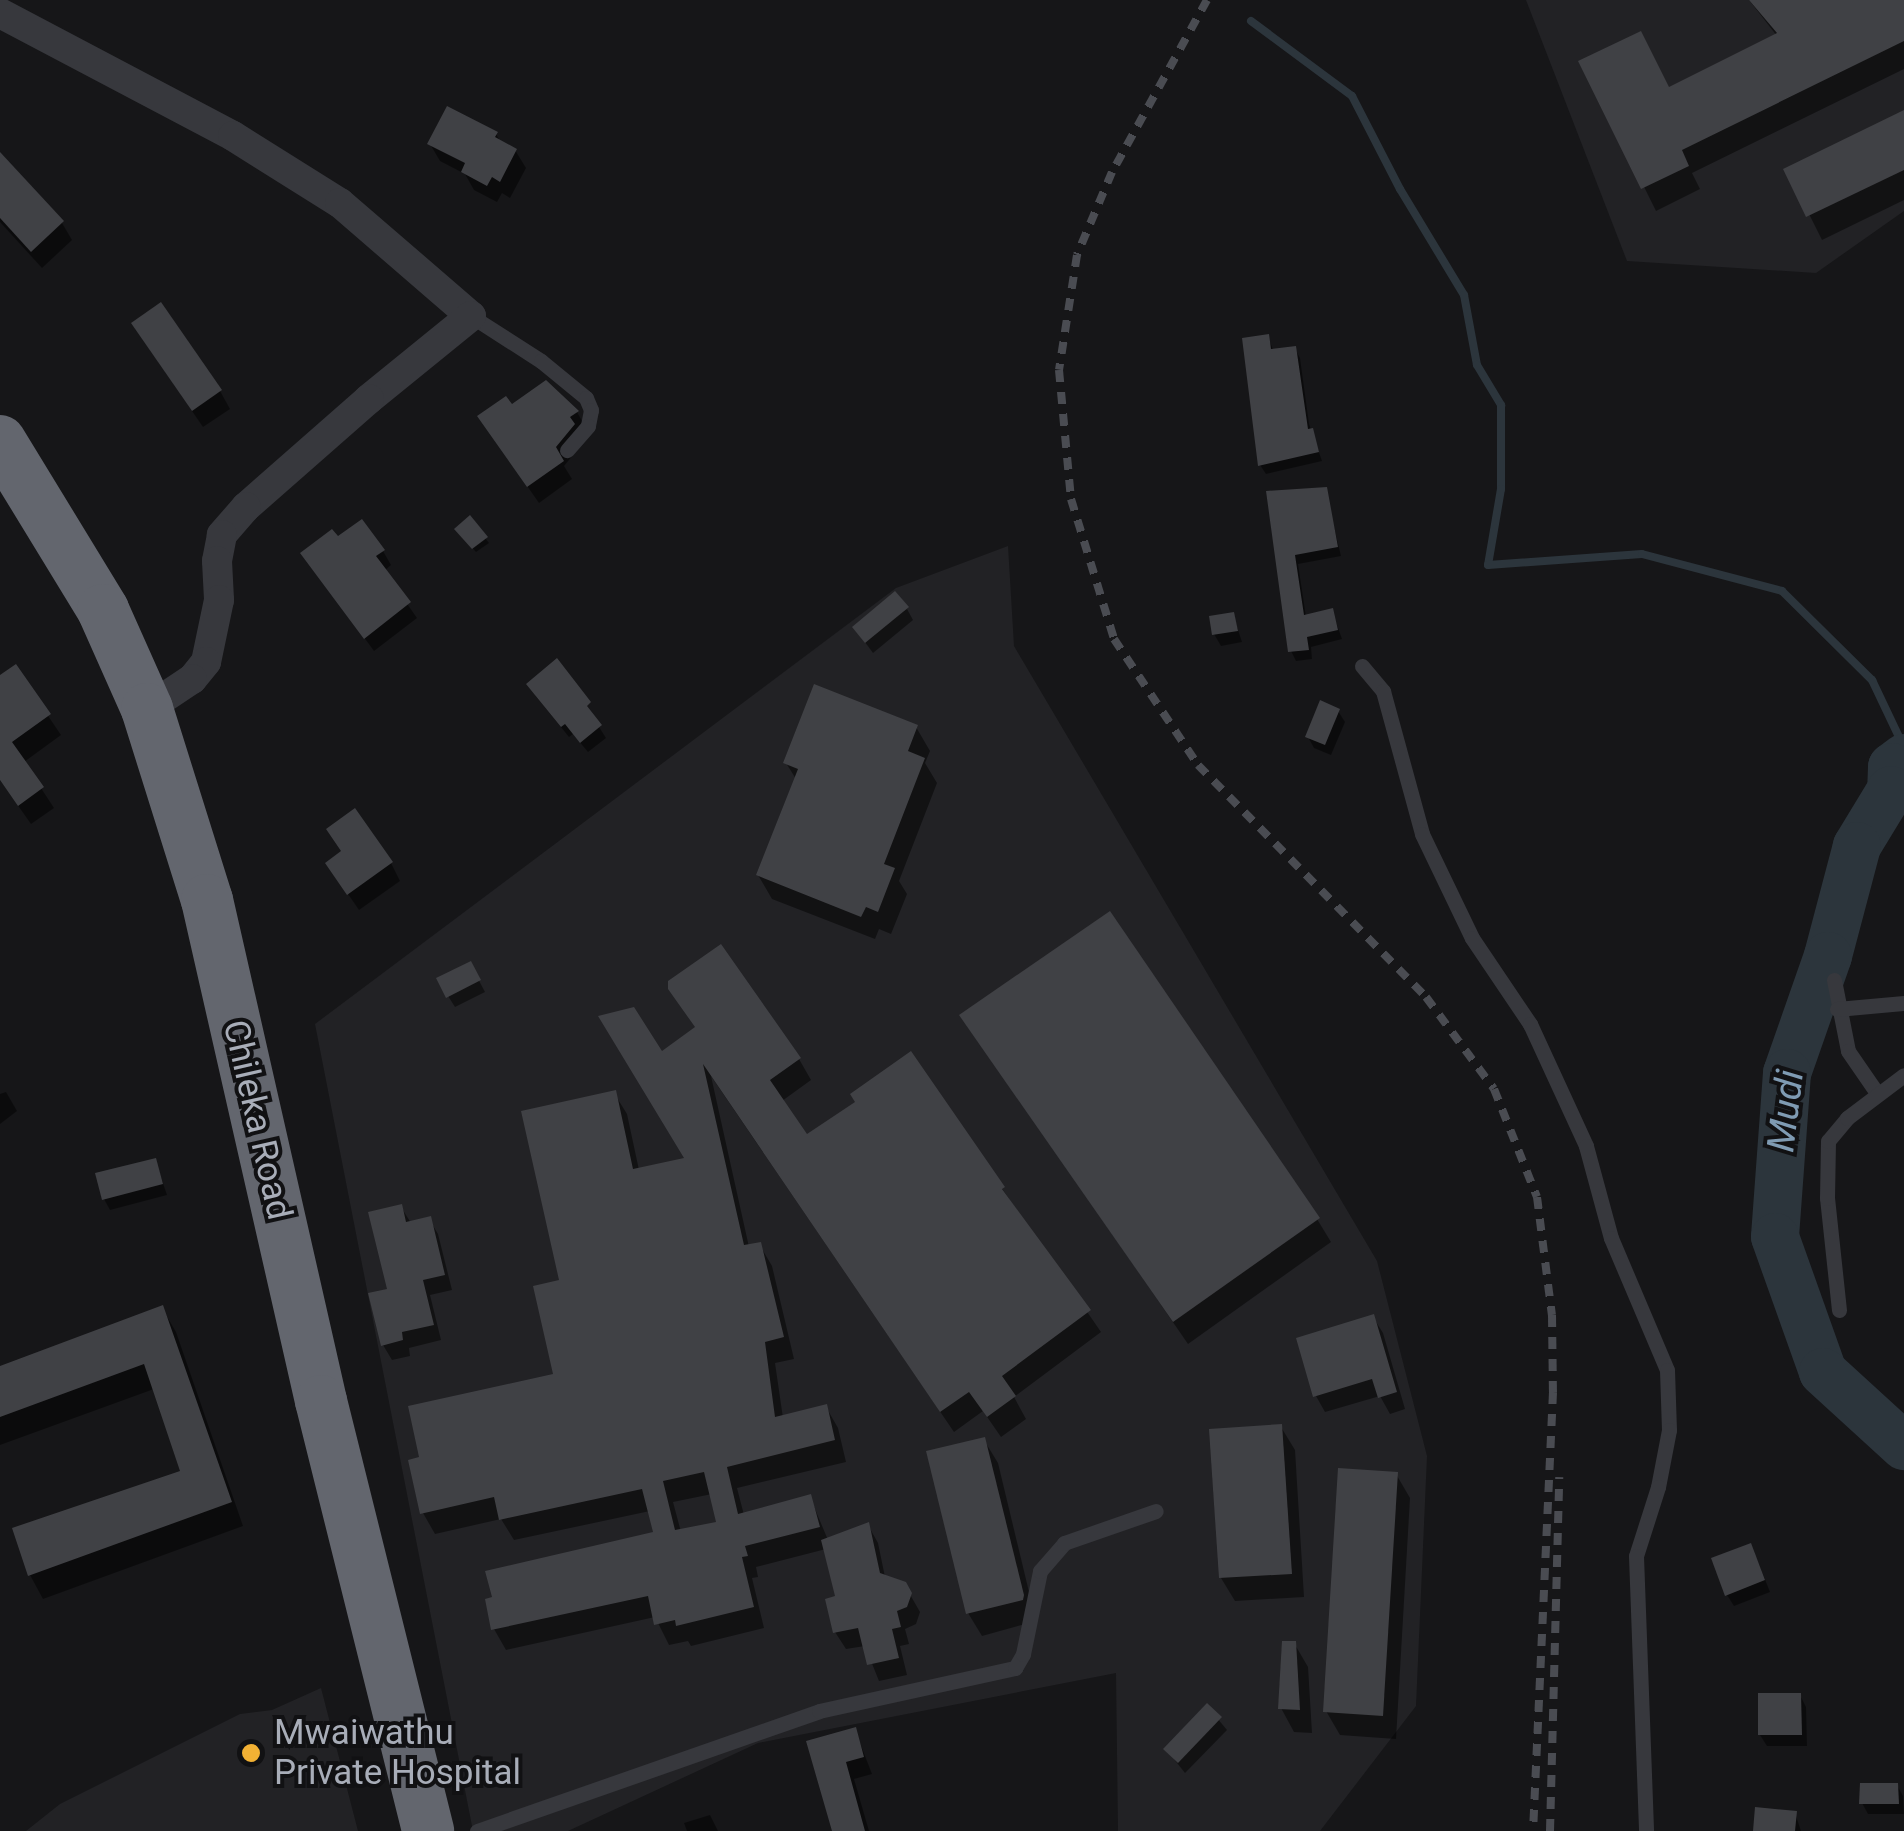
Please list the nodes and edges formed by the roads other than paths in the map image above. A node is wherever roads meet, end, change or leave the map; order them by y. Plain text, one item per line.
1 (0, 13) edge
2 (471, 316) junction
3 (0, 441) edge
4 (567, 450) dead end
5 (0, 479) edge
6 (1362, 666) dead end
7 (147, 709) junction
8 (1834, 980) dead end
9 (1904, 1003) edge
10 (1837, 1009) junction
11 (1904, 1075) edge
12 (1877, 1093) junction
13 (1839, 1310) dead end
14 (1156, 1511) dead end
15 (403, 1831) edge
16 (428, 1831) edge
17 (477, 1831) edge
18 (1646, 1831) edge

1 - 2 street
2 - 4 lane
2 - 7 street
3 - 7 highway, Chileka Road
5 - 15 highway
6 - 18 lane
7 - 16 highway, Chileka Road
8 - 10 lane
9 - 10 lane
10 - 12 lane
11 - 12 lane
12 - 13 lane
14 - 17 lane

